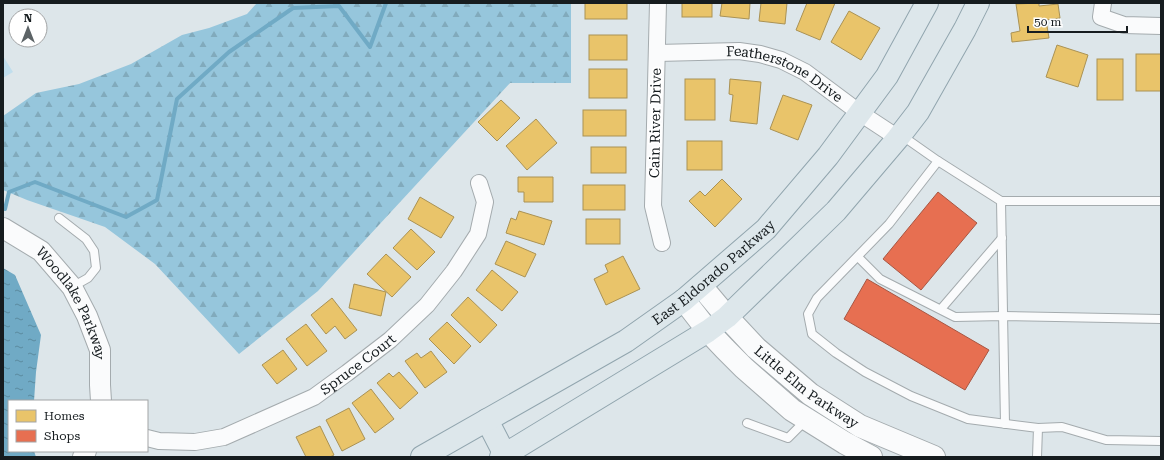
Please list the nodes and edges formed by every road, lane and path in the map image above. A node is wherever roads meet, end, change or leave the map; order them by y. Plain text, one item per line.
1 (658, 3) edge
2 (927, 3) edge
3 (978, 3) edge
4 (1102, 10) edge
5 (1161, 26) edge
6 (657, 53) junction
7 (860, 113) junction
8 (899, 136) junction
9 (938, 161) junction
10 (479, 183) dead end
11 (1161, 201) edge
12 (1001, 202) junction
13 (59, 218) dead end
14 (3, 228) edge
15 (1002, 238) junction
16 (662, 243) dead end
17 (858, 257) junction
18 (701, 286) junction
19 (72, 287) junction
20 (684, 300) junction
21 (941, 309) junction
22 (1003, 316) junction
23 (727, 317) junction
24 (1161, 319) edge
25 (708, 331) junction
26 (101, 400) edge
27 (806, 419) junction
28 (487, 420) junction
29 (747, 423) dead end
30 (1005, 424) junction
31 (1038, 428) junction
32 (148, 438) edge
33 (1161, 441) edge
34 (503, 456) edge
35 (422, 457) edge
36 (871, 457) edge
37 (934, 457) edge
38 (1037, 457) edge

1 - 6 street, Cain River Drive
2 - 7 main road, East Eldorado Parkway
3 - 8 main road
4 - 5 street
6 - 7 street, Featherstone Drive
6 - 16 street, Cain River Drive
7 - 8 street, Featherstone Drive
7 - 18 main road, East Eldorado Parkway
8 - 9 lane
8 - 23 main road
9 - 12 lane
9 - 17 lane
10 - 32 street, Spruce Court
11 - 12 lane
12 - 15 lane
13 - 19 lane
14 - 19 street, Woodlake Parkway
15 - 21 lane
15 - 22 lane
17 - 21 lane
17 - 30 lane
18 - 20 main road, East Eldorado Parkway
18 - 23 main road, Little Elm Parkway
19 - 26 street, Woodlake Parkway
20 - 25 main road, Little Elm Parkway
20 - 28 main road, East Eldorado Parkway
21 - 22 lane
22 - 24 lane
22 - 30 lane
23 - 25 main road
23 - 37 main road, Little Elm Parkway
25 - 27 main road, Little Elm Parkway
25 - 34 main road
27 - 29 lane
27 - 36 main road, Little Elm Parkway
28 - 34 main road
28 - 35 main road, East Eldorado Parkway
30 - 31 lane
31 - 33 lane
31 - 38 lane

